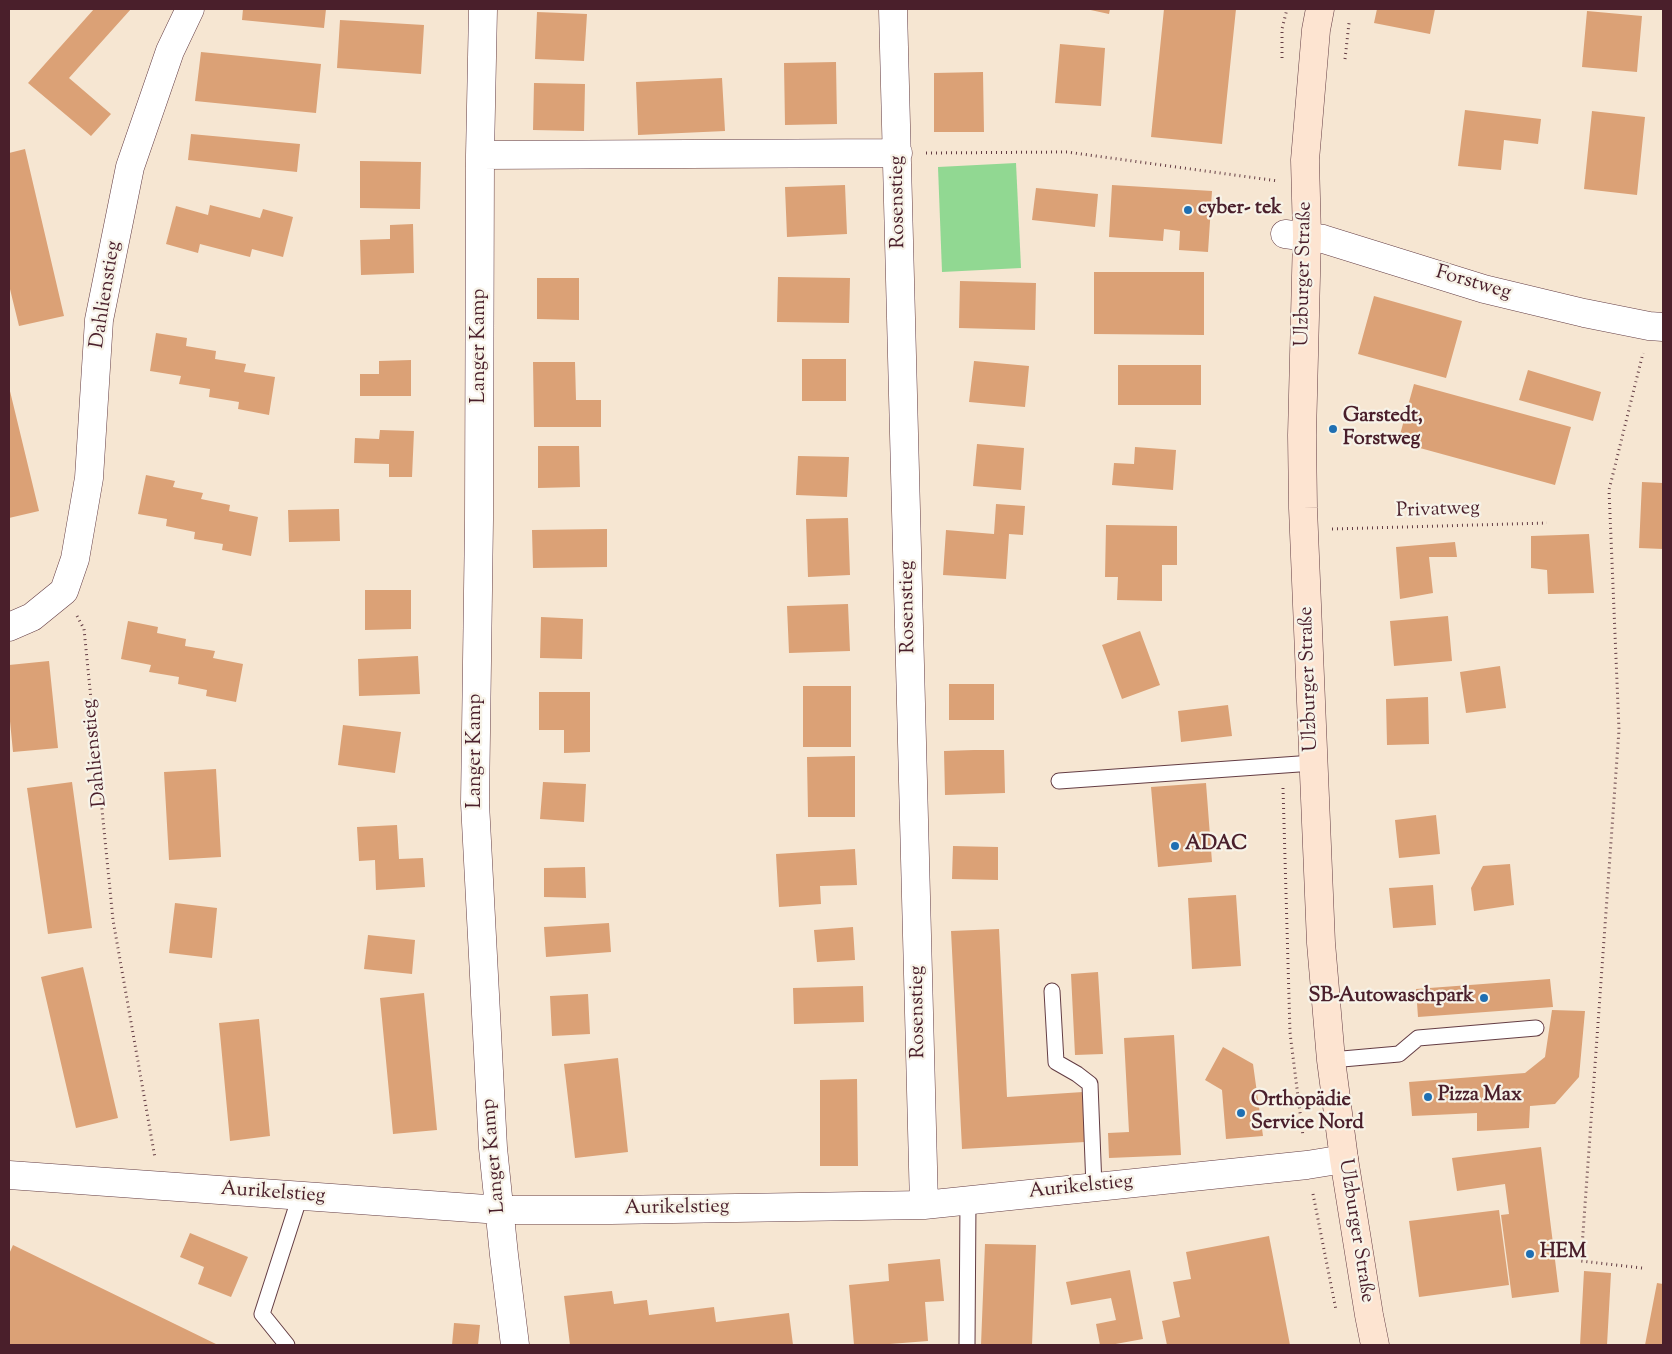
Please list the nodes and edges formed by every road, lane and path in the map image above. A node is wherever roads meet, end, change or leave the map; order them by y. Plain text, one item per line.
1 (190, 9) edge
2 (483, 9) edge
3 (893, 9) edge
4 (1320, 9) edge
5 (898, 153) junction
6 (480, 155) junction
7 (1280, 181) dead end
8 (1296, 235) junction
9 (1656, 327) edge
10 (1548, 522) dead end
11 (1328, 529) dead end
12 (64, 590) junction
13 (9, 627) edge
14 (1313, 763) junction
15 (1059, 780) dead end
16 (1052, 991) dead end
17 (1536, 1028) dead end
18 (1331, 1060) junction
19 (1344, 1159) junction
20 (9, 1175) edge
21 (160, 1186) junction
22 (1094, 1187) junction
23 (300, 1196) junction
24 (968, 1200) junction
25 (924, 1205) junction
26 (500, 1210) junction
27 (1642, 1268) dead end
28 (287, 1345) edge
29 (515, 1345) edge
30 (967, 1345) edge
31 (1375, 1345) edge

1 - 12 street, Dahlienstieg
2 - 6 street, Langer Kamp
3 - 5 street, Rosenstieg
4 - 8 main road, Ulzburger Straße
5 - 6 street
5 - 7 path
5 - 25 street, Rosenstieg
6 - 26 street, Langer Kamp
8 - 9 street, Forstweg
8 - 14 main road, Ulzburger Straße
9 - 27 path
10 - 11 path, Privatweg
12 - 13 street
12 - 21 path, Dahlienstieg
14 - 15 lane
14 - 18 main road, Ulzburger Straße
16 - 22 lane
17 - 18 lane
18 - 19 main road, Ulzburger Straße
19 - 22 street, Aurikelstieg
19 - 31 main road, Ulzburger Straße
20 - 21 street, Aurikelstieg
21 - 23 street, Aurikelstieg
22 - 24 street, Aurikelstieg
23 - 26 street, Aurikelstieg
23 - 28 lane
24 - 25 street, Aurikelstieg
24 - 30 lane
25 - 26 street, Aurikelstieg
26 - 29 street, Langer Kamp

